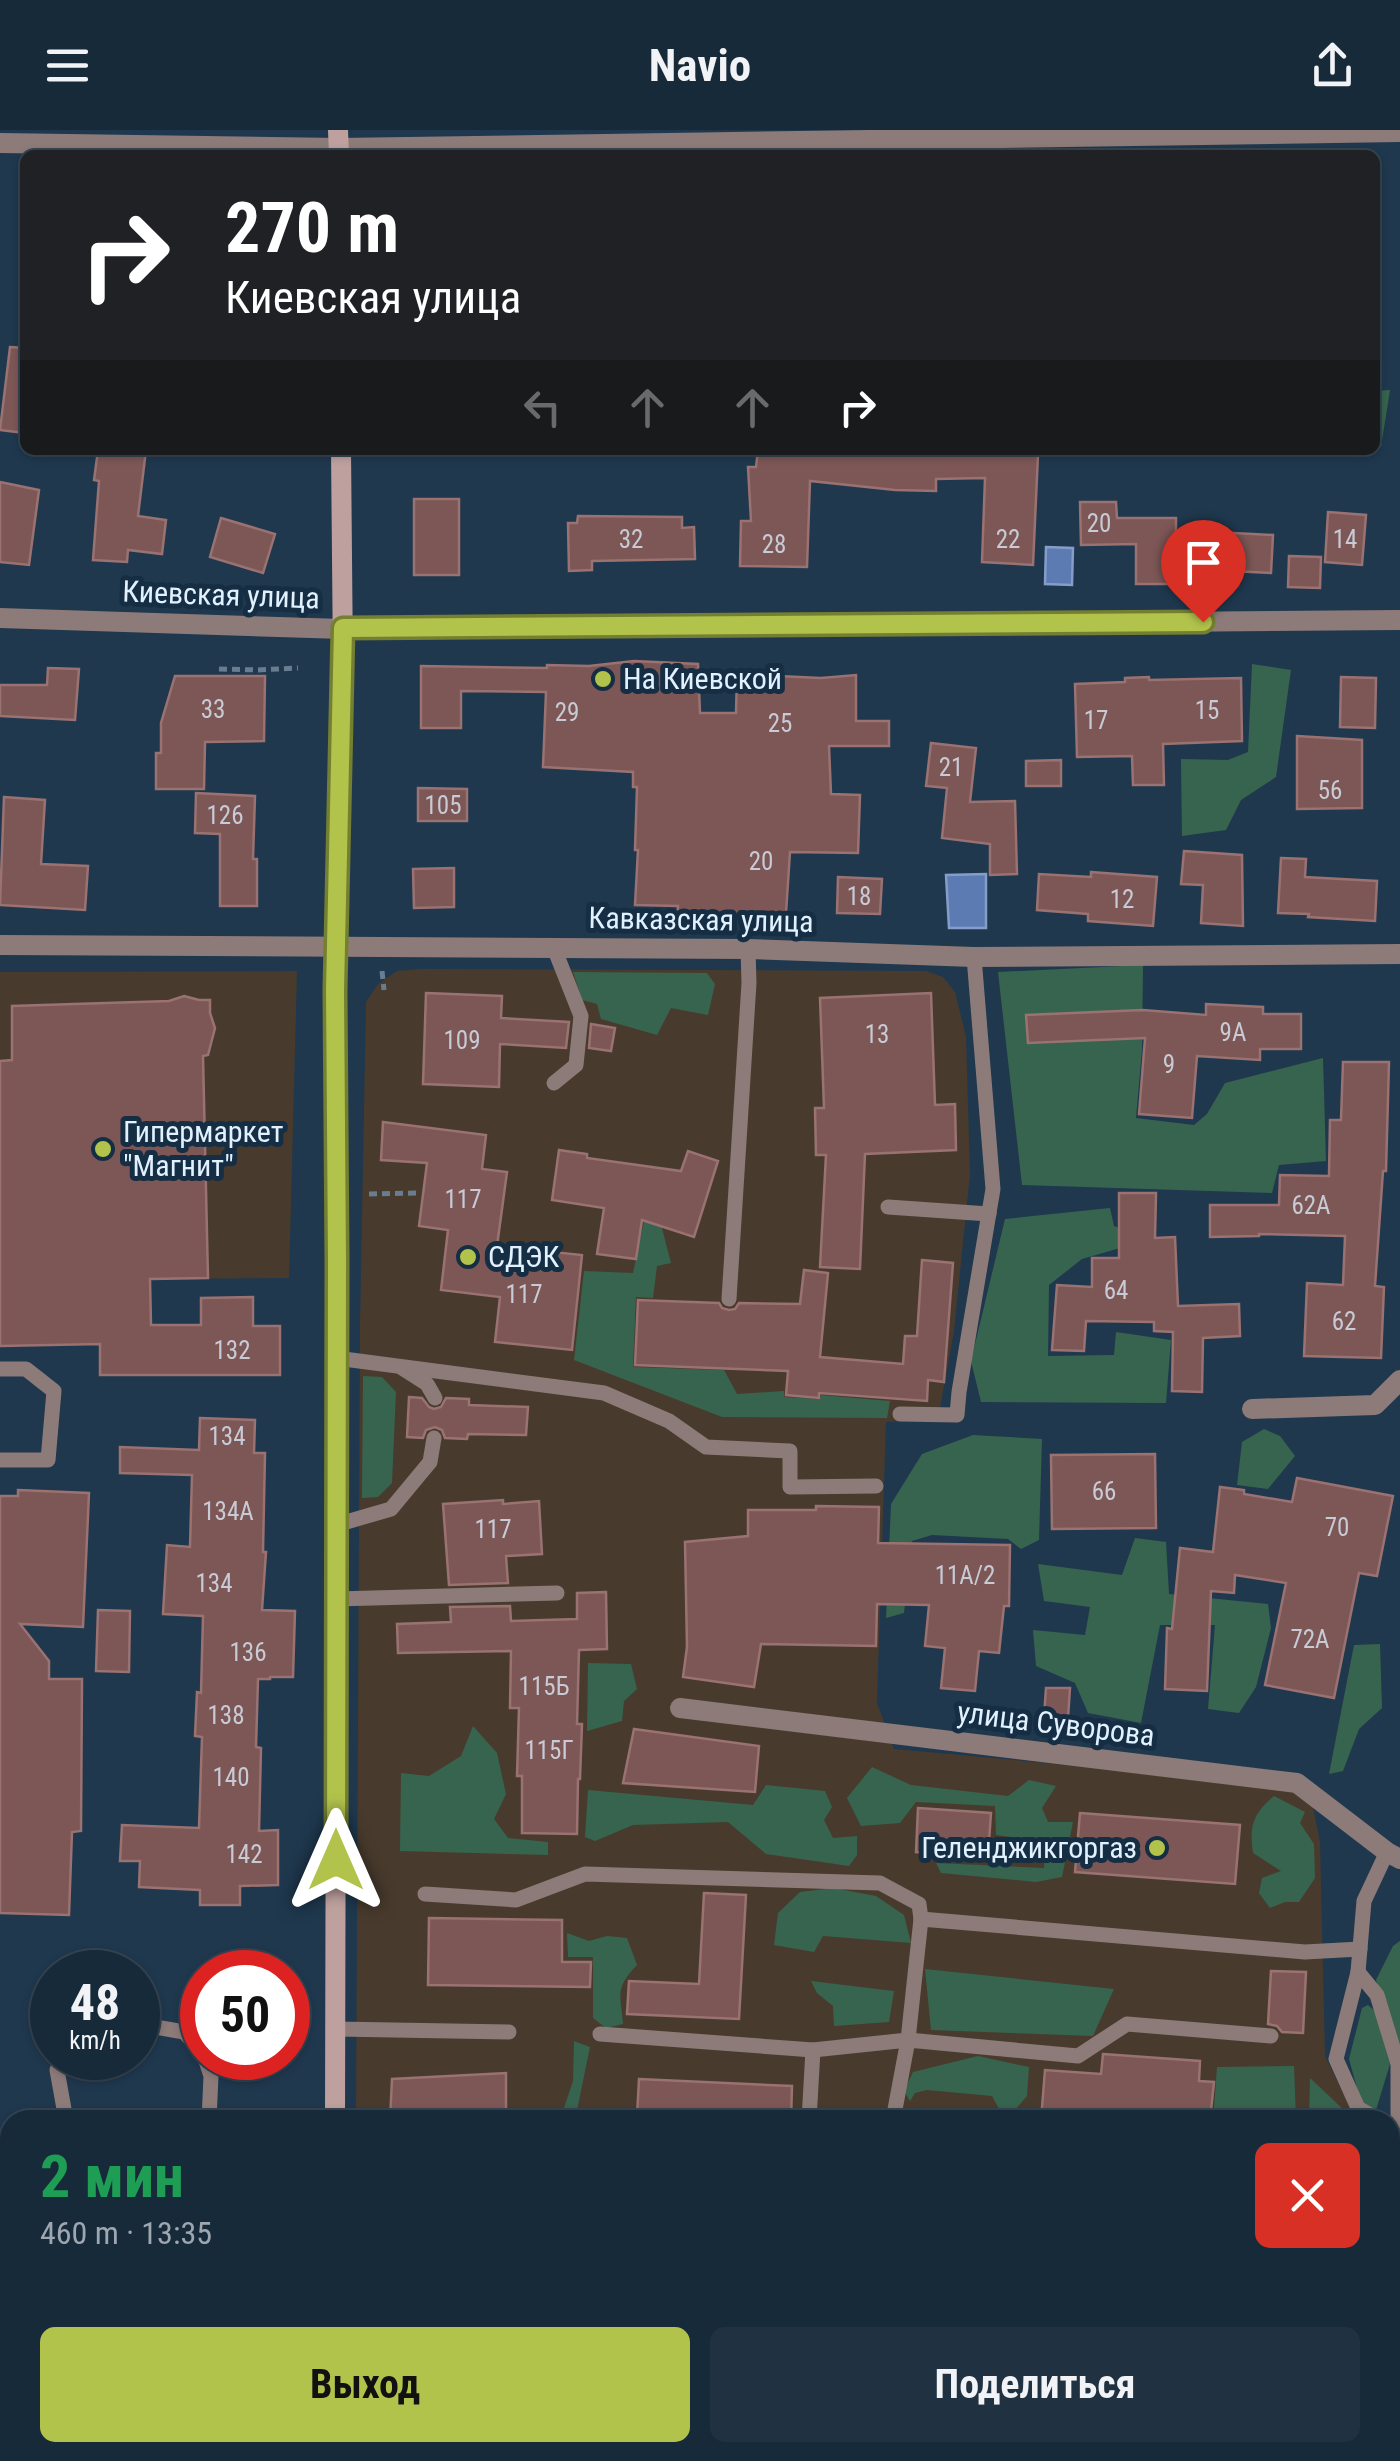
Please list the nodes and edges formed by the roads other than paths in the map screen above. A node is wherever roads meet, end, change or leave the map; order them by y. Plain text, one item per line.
1 (1400, 132) edge
2 (623, 137) edge
3 (0, 142) edge
4 (339, 144) edge
5 (342, 455) edge
6 (0, 618) edge
7 (1400, 620) edge
8 (343, 628) junction
9 (0, 946) edge
10 (337, 946) junction
11 (554, 948) junction
12 (748, 949) junction
13 (1400, 954) edge
14 (974, 956) junction
15 (554, 1083) dead end
16 (888, 1207) dead end
17 (989, 1214) junction
18 (729, 1300) dead end
19 (336, 1358) junction
20 (398, 1366) junction
21 (0, 1369) edge
22 (1400, 1380) edge
23 (435, 1398) dead end
24 (1252, 1409) dead end
25 (900, 1414) dead end
26 (434, 1438) dead end
27 (0, 1460) edge
28 (876, 1486) dead end
29 (336, 1525) junction
30 (557, 1593) dead end
31 (336, 1598) junction
32 (680, 1708) dead end
33 (1393, 1855) edge
34 (424, 1894) dead end
35 (921, 1919) junction
36 (1360, 1949) junction
37 (1358, 1972) junction
38 (336, 2028) junction
39 (510, 2032) dead end
40 (600, 2034) dead end
41 (1271, 2036) dead end
42 (908, 2040) junction
43 (813, 2050) junction
44 (59, 2080) edge
45 (211, 2080) edge
46 (64, 2110) edge
47 (209, 2110) edge
48 (335, 2110) edge
49 (810, 2110) edge
50 (895, 2110) edge
51 (1362, 2110) edge
52 (1398, 2110) edge

1 - 2 street
2 - 4 street
3 - 4 street
5 - 8 main road
6 - 8 street, Киевская улица
7 - 8 street, Киевская улица
8 - 10 main road
9 - 10 street, Кавказская улица
10 - 11 street, Кавказская улица
10 - 19 main road
11 - 12 street, Кавказская улица
11 - 15 lane
12 - 14 street, Кавказская улица
12 - 18 lane
13 - 14 street, Кавказская улица
14 - 17 lane
16 - 17 lane
17 - 25 lane
19 - 20 lane
19 - 29 main road
20 - 23 lane
20 - 28 lane
21 - 27 lane
22 - 24 street
26 - 29 lane
29 - 31 main road
30 - 31 lane
31 - 38 main road
32 - 33 street, улица Суворова
33 - 36 lane
34 - 35 lane
35 - 36 lane
35 - 42 lane
36 - 37 lane
37 - 51 lane
37 - 52 lane
38 - 39 lane
38 - 48 main road
40 - 43 lane
41 - 42 lane
42 - 43 lane
42 - 50 lane
43 - 49 lane
44 - 46 lane
45 - 47 lane

